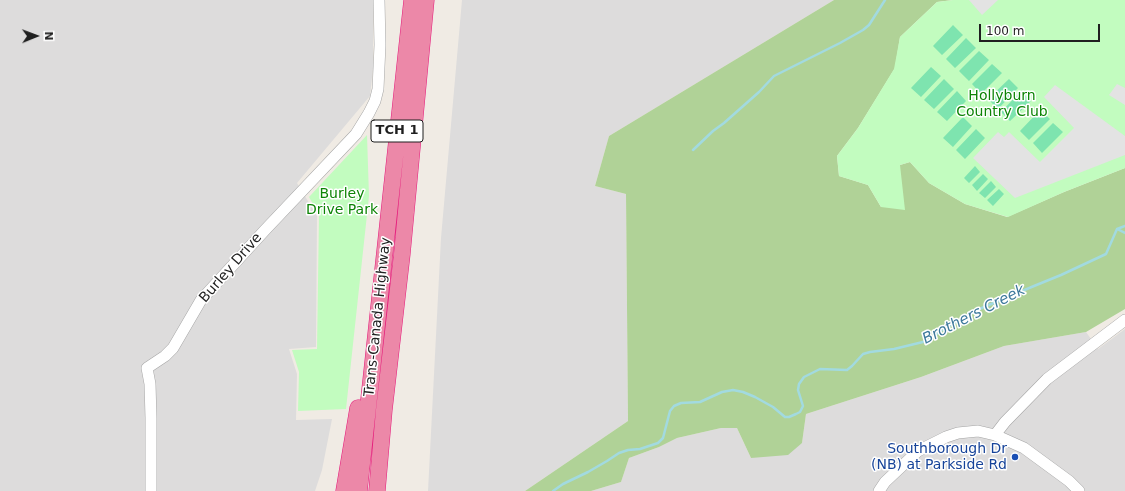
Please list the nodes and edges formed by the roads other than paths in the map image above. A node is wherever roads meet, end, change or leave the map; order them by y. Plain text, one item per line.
1 (380, 0) edge
2 (412, 0) edge
3 (426, 0) edge
4 (402, 254) junction
5 (378, 316) junction
6 (1125, 320) edge
7 (995, 434) junction
8 (151, 491) edge
9 (344, 491) edge
10 (359, 491) edge
11 (377, 491) edge
12 (388, 491) edge
13 (879, 491) edge
14 (1079, 491) edge

1 - 8 street, Burley Drive
2 - 5 highway, Trans-Canada Highway / TCH 1
3 - 4 highway, Trans-Canada Highway / TCH 1
4 - 11 highway, Trans-Canada Highway / TCH 1
4 - 12 highway
5 - 9 highway
5 - 10 highway, Trans-Canada Highway / TCH 1
6 - 7 street
7 - 13 street
7 - 14 street

